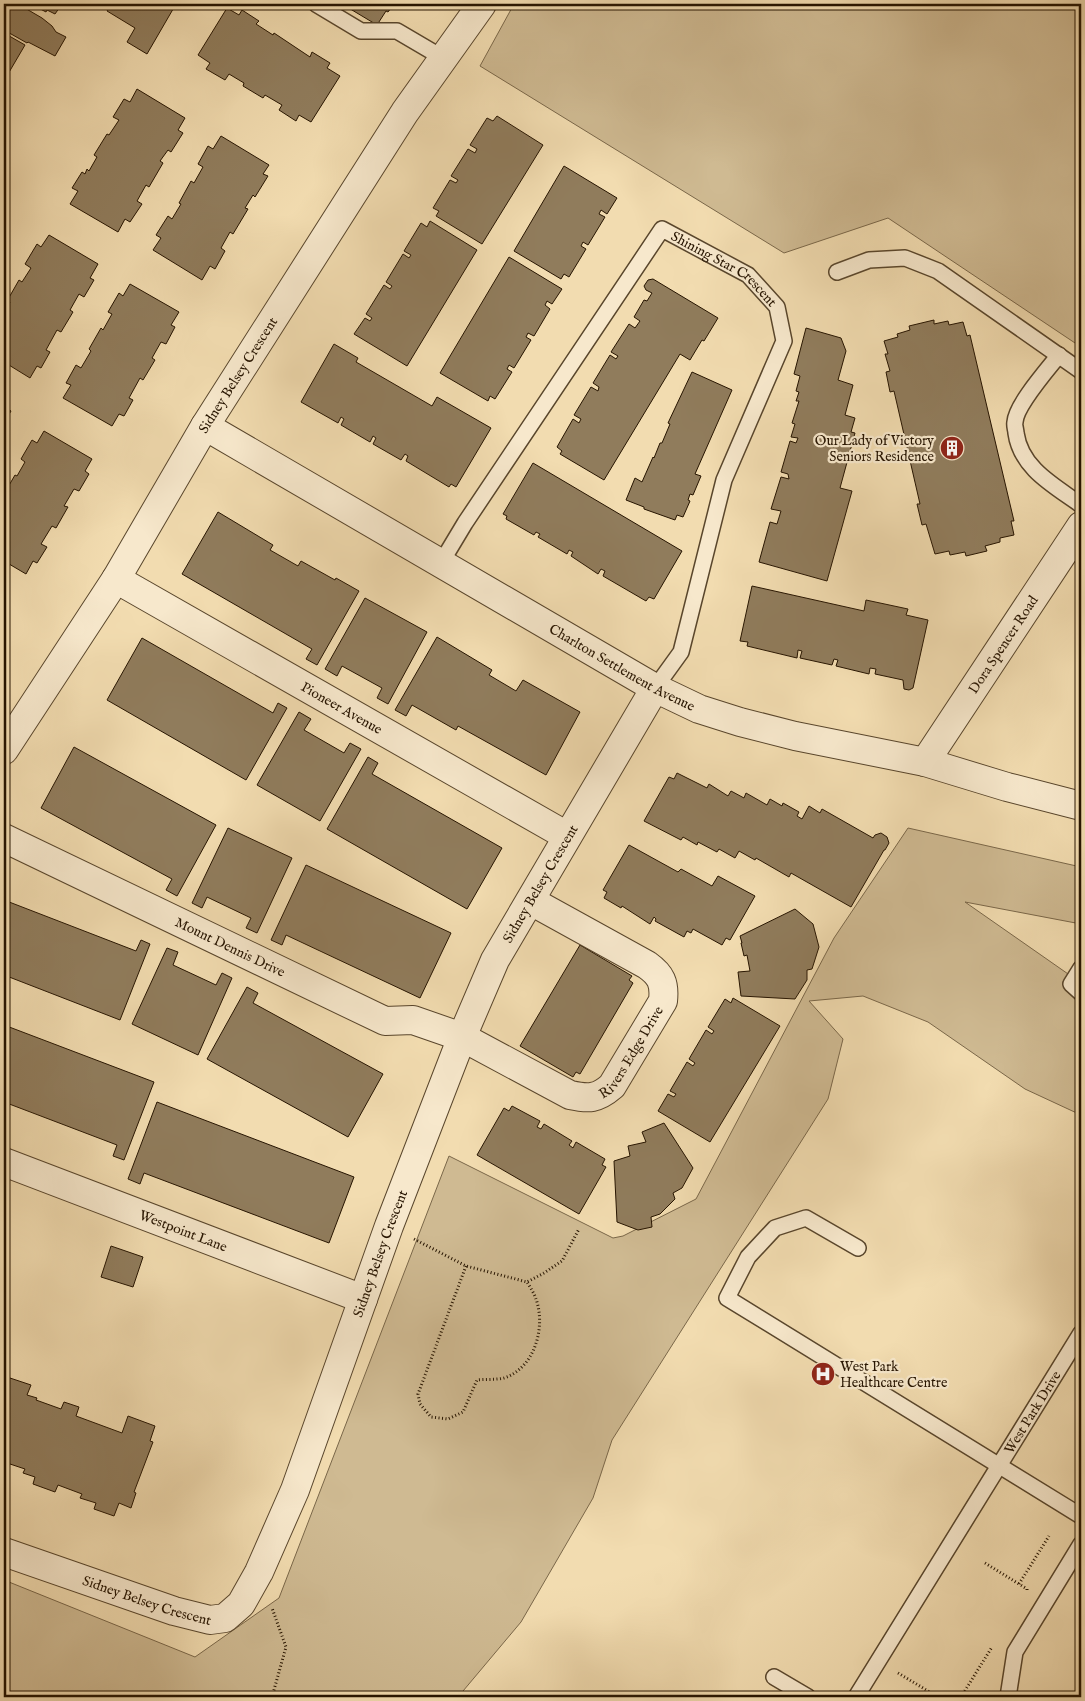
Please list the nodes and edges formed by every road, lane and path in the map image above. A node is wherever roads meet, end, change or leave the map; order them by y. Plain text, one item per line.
1 (316, 4) edge
2 (482, 4) edge
3 (443, 58) junction
4 (837, 272) dead end
5 (1059, 355) junction
6 (1081, 371) edge
7 (206, 426) junction
8 (1081, 505) edge
9 (1081, 526) edge
10 (442, 563) junction
11 (116, 579) junction
12 (655, 688) junction
13 (4, 750) edge
14 (924, 762) junction
15 (1081, 806) edge
16 (568, 836) junction
17 (4, 838) edge
18 (531, 901) junction
19 (1081, 968) edge
20 (1081, 993) edge
21 (462, 1037) junction
22 (4, 1162) edge
23 (389, 1226) junction
24 (579, 1229) dead end
25 (858, 1248) dead end
26 (466, 1266) junction
27 (527, 1282) junction
28 (363, 1299) junction
29 (1081, 1334) edge
30 (1001, 1466) junction
31 (1081, 1516) edge
32 (1049, 1536) dead end
33 (1081, 1544) edge
34 (4, 1552) edge
35 (985, 1563) dead end
36 (259, 1572) junction
37 (1019, 1584) junction
38 (1022, 1597) dead end
39 (997, 1639) dead end
40 (897, 1672) dead end
41 (774, 1677) dead end
42 (272, 1697) edge
43 (808, 1697) edge
44 (856, 1697) edge
45 (935, 1697) edge
46 (961, 1697) edge
47 (1008, 1697) edge

1 - 3 lane
2 - 3 street, Sidney Belsey Crescent
3 - 7 street, Sidney Belsey Crescent
4 - 5 lane
5 - 6 lane
5 - 8 lane
7 - 10 street, Charlton Settlement Avenue
7 - 11 street, Sidney Belsey Crescent
9 - 14 street, Dora Spencer Road
10 - 12 street, Charlton Settlement Avenue
10 - 12 lane, Shining Star Crescent
11 - 13 street, Sidney Belsey Crescent
11 - 16 street, Pioneer Avenue
12 - 14 street, Charlton Settlement Avenue
12 - 16 street, Sidney Belsey Crescent
14 - 15 street, Charlton Settlement Avenue
16 - 18 street, Sidney Belsey Crescent
17 - 21 street, Mount Dennis Drive
18 - 21 street, Sidney Belsey Crescent
18 - 21 street, Rivers Edge Drive
19 - 20 lane
21 - 23 street, Sidney Belsey Crescent
22 - 28 street, Westpoint Lane
23 - 26 path
23 - 28 street, Sidney Belsey Crescent
24 - 27 path
25 - 30 lane
26 - 27 path
26 - 27 path
28 - 36 street, Sidney Belsey Crescent
29 - 30 lane, West Park Drive
30 - 31 lane
30 - 44 lane, West Park Drive
32 - 37 path
33 - 47 lane
34 - 36 street, Sidney Belsey Crescent
35 - 37 path
36 - 42 path
37 - 38 path
39 - 46 path
40 - 45 path
41 - 43 lane

